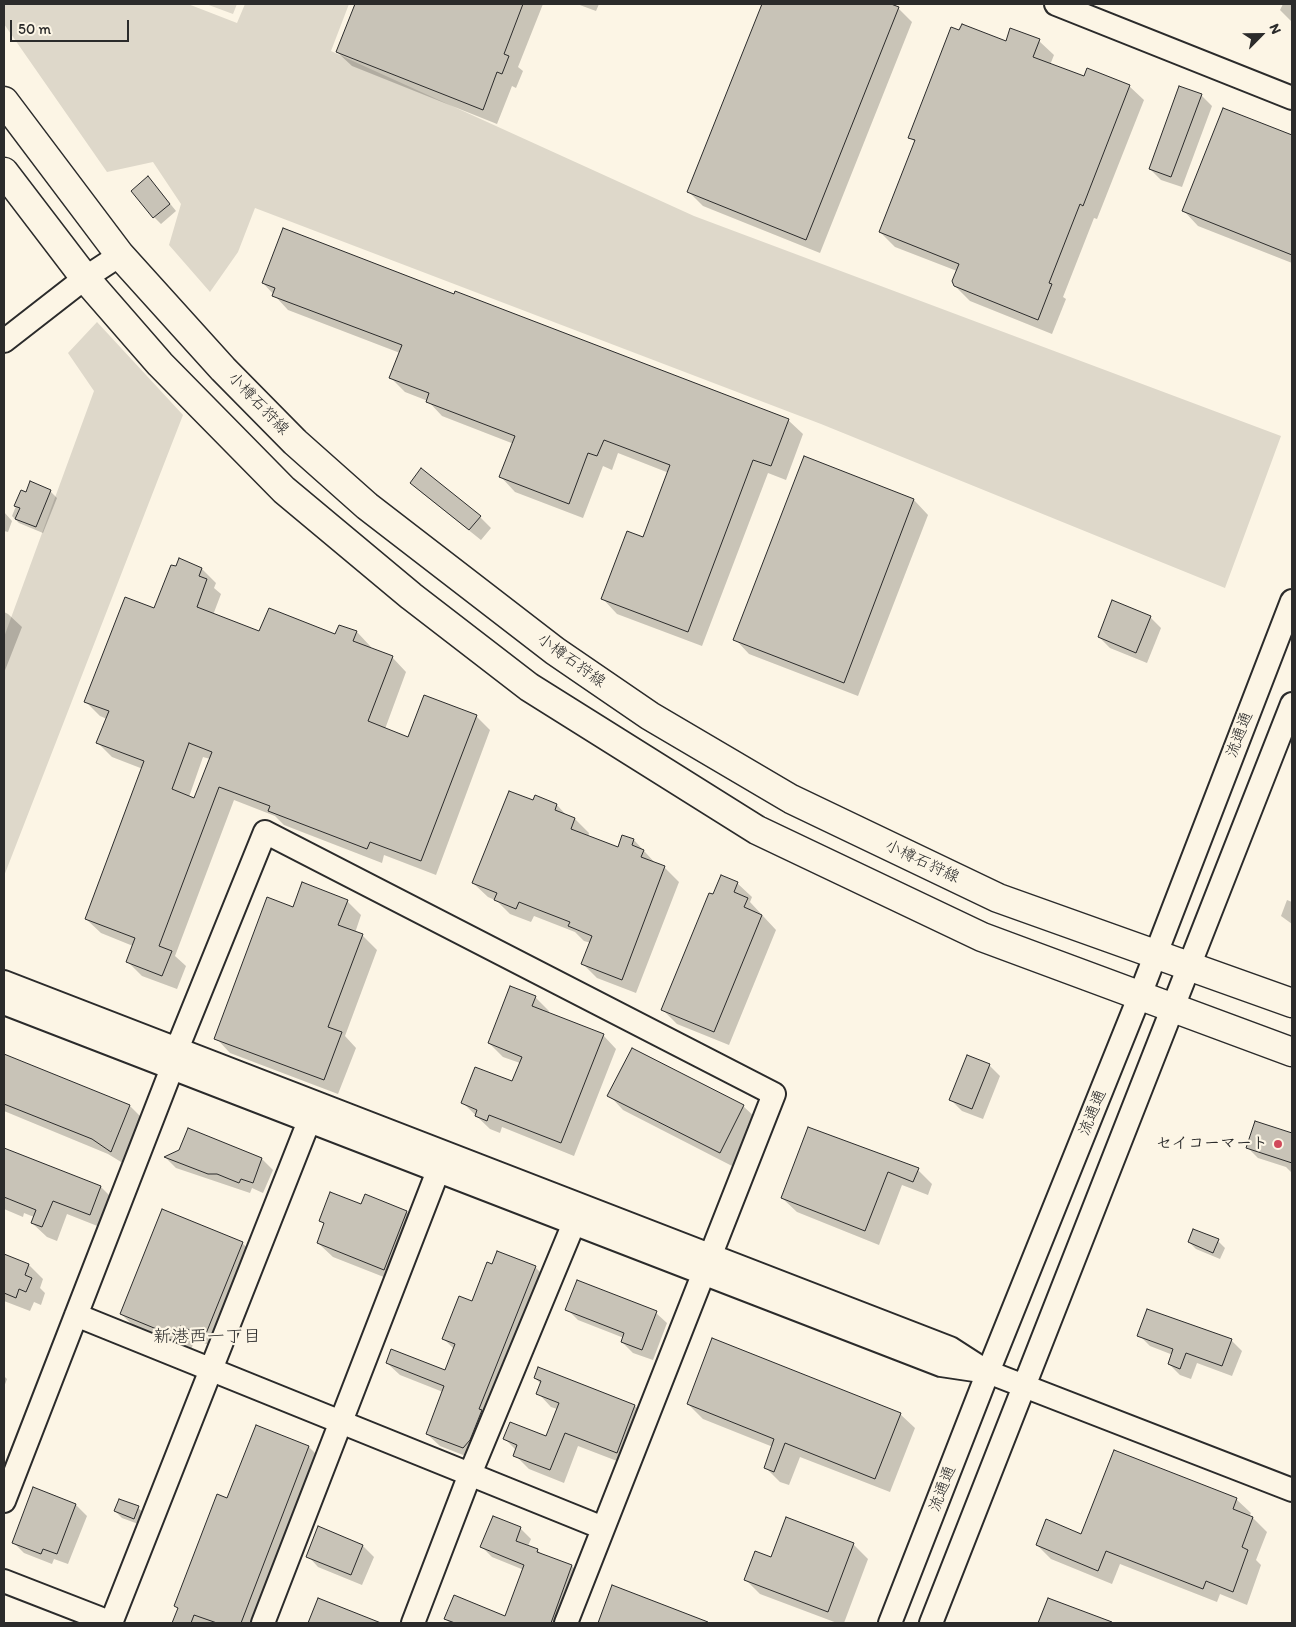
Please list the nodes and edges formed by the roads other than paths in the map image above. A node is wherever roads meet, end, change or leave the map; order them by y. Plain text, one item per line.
1 (1056, 4) edge
2 (1292, 98) edge
3 (4, 101) edge
4 (4, 172) edge
5 (120, 255) junction
6 (85, 278) junction
7 (4, 341) edge
8 (1292, 601) edge
9 (1292, 704) edge
10 (1155, 954) junction
11 (1190, 966) junction
12 (4, 982) edge
13 (1140, 995) junction
14 (4, 1003) edge
15 (1292, 1003) edge
16 (1172, 1008) junction
17 (1292, 1052) edge
18 (175, 1059) junction
19 (312, 1112) junction
20 (441, 1162) junction
21 (578, 1214) junction
22 (707, 1264) junction
23 (76, 1315) junction
24 (210, 1369) junction
25 (988, 1372) junction
26 (1024, 1385) junction
27 (342, 1422) junction
28 (470, 1474) junction
29 (1292, 1490) edge
30 (4, 1501) edge
31 (603, 1528) junction
32 (4, 1581) edge
33 (111, 1623) edge
34 (263, 1623) edge
35 (413, 1623) edge
36 (566, 1623) edge
37 (890, 1623) edge
38 (931, 1623) edge

1 - 2 street
3 - 5 main road, 小樽石狩線
4 - 6 main road
5 - 6 street
5 - 10 main road, 小樽石狩線
6 - 7 street
6 - 13 main road
8 - 10 street, 流通通
9 - 11 street
10 - 11 main road, 小樽石狩線
10 - 13 street, 流通通
11 - 15 main road, 小樽石狩線
11 - 16 street
12 - 18 street
13 - 16 main road
13 - 25 street, 流通通
14 - 18 street
16 - 17 main road
16 - 26 street
18 - 19 street
18 - 22 street
18 - 23 street
19 - 20 street
19 - 24 street
20 - 21 street
20 - 27 street
21 - 22 street
21 - 28 street
22 - 25 street
22 - 31 street
23 - 24 street
23 - 30 street
24 - 27 street
24 - 33 street
25 - 26 street
25 - 37 street, 流通通
26 - 29 street
26 - 38 street
27 - 28 street
27 - 34 street
28 - 31 street
28 - 35 street
31 - 36 street
32 - 33 street

